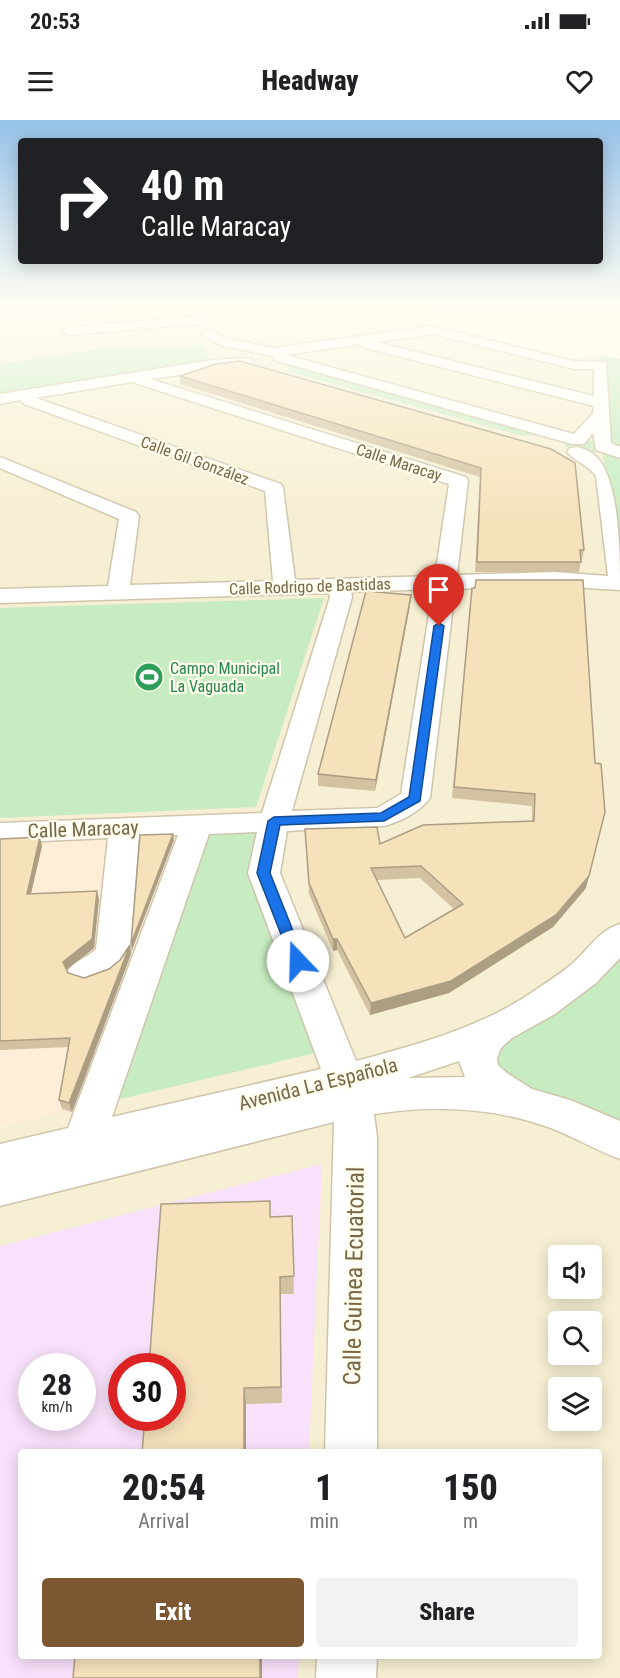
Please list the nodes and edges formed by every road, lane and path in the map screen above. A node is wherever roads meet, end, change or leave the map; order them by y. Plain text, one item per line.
1 (149, 375) edge
2 (324, 375) edge
3 (339, 375) edge
4 (478, 375) edge
5 (601, 375) edge
6 (136, 377) junction
7 (23, 395) junction
8 (0, 399) edge
9 (602, 408) junction
10 (523, 425) junction
11 (602, 446) junction
12 (573, 447) junction
13 (620, 453) edge
14 (0, 462) edge
15 (445, 582) junction
16 (620, 583) edge
17 (339, 586) junction
18 (285, 587) junction
19 (118, 592) junction
20 (0, 596) edge
21 (274, 821) junction
22 (197, 824) junction
23 (125, 827) junction
24 (0, 833) edge
25 (615, 941) edge
26 (85, 972) dead end
27 (500, 1027) junction
28 (348, 1090) junction
29 (528, 1103) junction
30 (609, 1135) edge
31 (82, 1142) junction
32 (0, 1162) edge
33 (0, 1187) edge
34 (351, 1449) edge
35 (347, 1659) edge
36 (346, 1678) edge

1 - 6 street
2 - 12 street
3 - 10 street
4 - 9 street
5 - 9 street
6 - 7 street
6 - 15 street, Calle Maracay
7 - 8 street
7 - 18 street, Calle Gil González
9 - 10 street
9 - 11 street
9 - 12 street
10 - 12 street
11 - 12 street
11 - 13 street
12 - 16 street
14 - 19 street
15 - 16 street, Calle Rodrigo de Bastidas
15 - 17 street, Calle Rodrigo de Bastidas
15 - 21 street, Calle Maracay
17 - 18 street, Calle Rodrigo de Bastidas
17 - 21 street
18 - 19 street, Calle Rodrigo de Bastidas
19 - 20 street, Calle Rodrigo de Bastidas
21 - 22 street, Calle Maracay
21 - 28 street
22 - 23 street, Calle Maracay
22 - 31 street
23 - 24 street, Calle Maracay
23 - 26 street
25 - 27 street, Avenida La Española
27 - 28 street, Avenida La Española
27 - 29 street
28 - 29 street
28 - 31 street, Avenida La Española
28 - 33 street, Avenida La Española
28 - 34 street, Calle Guinea Ecuatorial
29 - 30 street
31 - 32 street, Avenida La Española
35 - 36 street

